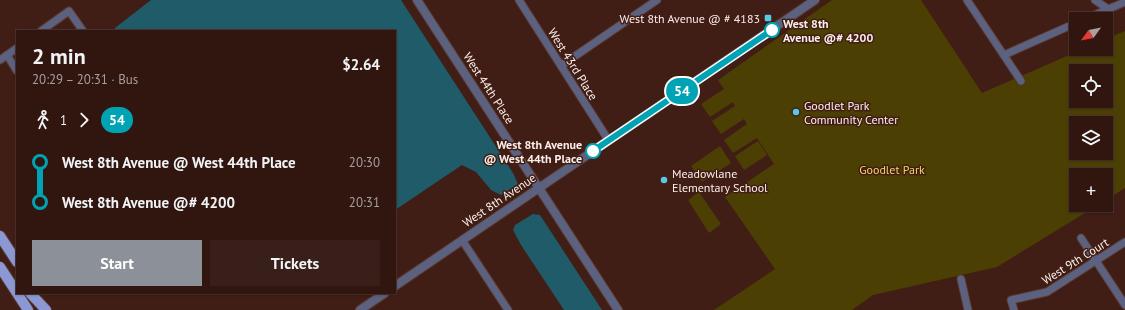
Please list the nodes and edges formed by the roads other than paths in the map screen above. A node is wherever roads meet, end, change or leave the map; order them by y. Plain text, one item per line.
1 (417, 0) edge
2 (519, 0) edge
3 (657, 0) edge
4 (815, 0) edge
5 (967, 0) edge
6 (1095, 0) edge
7 (1125, 2) edge
8 (1108, 9) junction
9 (1101, 12) edge
10 (1069, 26) edge
11 (42, 30) edge
12 (82, 30) edge
13 (16, 49) edge
14 (7, 55) junction
15 (1004, 55) junction
16 (0, 60) edge
17 (562, 65) junction
18 (16, 69) edge
19 (1021, 81) dead end
20 (608, 141) junction
21 (539, 188) junction
22 (0, 236) edge
23 (1081, 238) dead end
24 (462, 240) junction
25 (1125, 242) edge
26 (16, 260) edge
27 (1097, 260) junction
28 (0, 263) edge
29 (0, 267) edge
30 (960, 279) dead end
31 (16, 285) edge
32 (396, 285) edge
33 (20, 294) edge
34 (31, 294) edge
35 (38, 294) edge
36 (384, 294) edge
37 (1125, 305) edge
38 (28, 310) edge
39 (47, 310) edge
40 (360, 310) edge
41 (508, 310) edge
42 (618, 310) edge
43 (968, 310) edge
44 (1014, 310) edge

1 - 21 street, West 44th Place
2 - 17 street, West 43rd Place
3 - 17 street
4 - 20 street, West 8th Avenue
5 - 15 street
6 - 8 street
7 - 8 street
8 - 9 street
10 - 15 street
11 - 12 street
13 - 14 street
14 - 16 street
14 - 18 street
15 - 19 street
17 - 20 street, West 43rd Place
20 - 21 street, West 8th Avenue
21 - 24 street, West 8th Avenue
21 - 42 street, West 44th Place
22 - 26 main road
23 - 27 street
24 - 32 street, West 8th Avenue
24 - 41 street
25 - 27 street, West 9th Court
27 - 37 street
27 - 44 street, West 9th Court
28 - 31 main road
29 - 31 main road
30 - 43 street
33 - 38 main road
34 - 39 main road
35 - 39 main road
36 - 40 street

